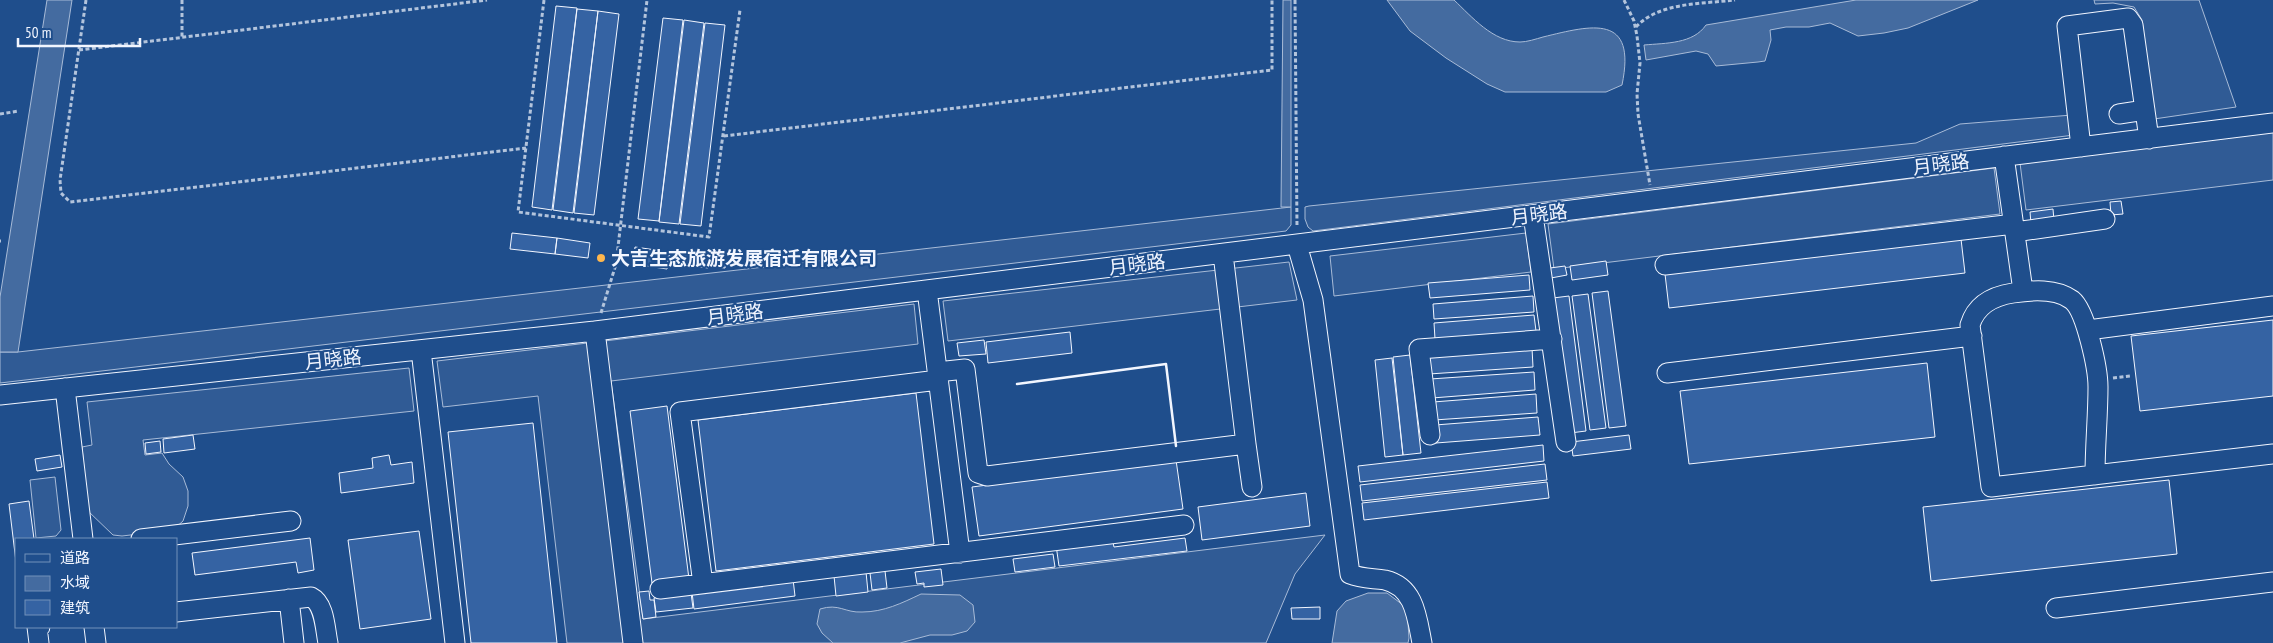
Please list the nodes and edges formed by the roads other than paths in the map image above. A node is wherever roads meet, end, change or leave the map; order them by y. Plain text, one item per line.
1 (2145, 110) junction
2 (2119, 114) dead end
3 (2273, 123) edge
4 (2149, 139) junction
5 (2081, 147) junction
6 (2004, 156) junction
7 (1533, 215) junction
8 (2106, 219) dead end
9 (2014, 228) junction
10 (1297, 245) junction
11 (1223, 254) junction
12 (1666, 265) dead end
13 (927, 290) junction
14 (2023, 291) junction
15 (2273, 306) edge
16 (2088, 330) junction
17 (595, 331) junction
18 (1972, 336) junction
19 (1552, 339) junction
20 (421, 350) junction
21 (1667, 373) dead end
22 (938, 376) junction
23 (65, 388) junction
24 (0, 395) edge
25 (1430, 435) dead end
26 (1566, 442) dead end
27 (1246, 444) junction
28 (2273, 454) edge
29 (2095, 475) junction
30 (1252, 487) dead end
31 (291, 521) dead end
32 (1184, 525) dead end
33 (83, 538) edge
34 (149, 538) edge
35 (960, 552) junction
36 (2273, 582) edge
37 (703, 584) junction
38 (660, 590) dead end
39 (289, 600) junction
40 (2056, 608) dead end
41 (178, 612) edge
42 (37, 628) edge
43 (94, 628) edge
44 (39, 643) edge
45 (96, 643) edge
46 (294, 643) edge
47 (328, 643) edge
48 (455, 643) edge
49 (633, 643) edge
50 (1422, 643) edge

1 - 2 street
1 - 4 street
1 - 5 street
3 - 4 street, 月晓路
4 - 5 street, 月晓路
5 - 6 street, 月晓路
6 - 7 street, 月晓路
6 - 9 street
7 - 10 street, 月晓路
7 - 19 street
8 - 9 street
9 - 12 street
9 - 14 street
10 - 11 street, 月晓路
10 - 50 street
11 - 13 street, 月晓路
11 - 27 street
13 - 17 street, 月晓路
13 - 22 street
14 - 16 street
14 - 18 street
15 - 16 street
16 - 29 street
17 - 20 street, 月晓路
17 - 49 street
18 - 21 street
18 - 29 street
19 - 25 street
19 - 26 street
20 - 23 street, 月晓路
20 - 48 street
22 - 27 street
22 - 35 street
22 - 37 street
23 - 24 street, 月晓路
23 - 33 street
27 - 30 street
28 - 29 street
31 - 34 street
32 - 35 street
35 - 37 street
36 - 40 street
37 - 38 street
39 - 41 street
39 - 46 street
39 - 47 street
42 - 44 street
43 - 45 street

